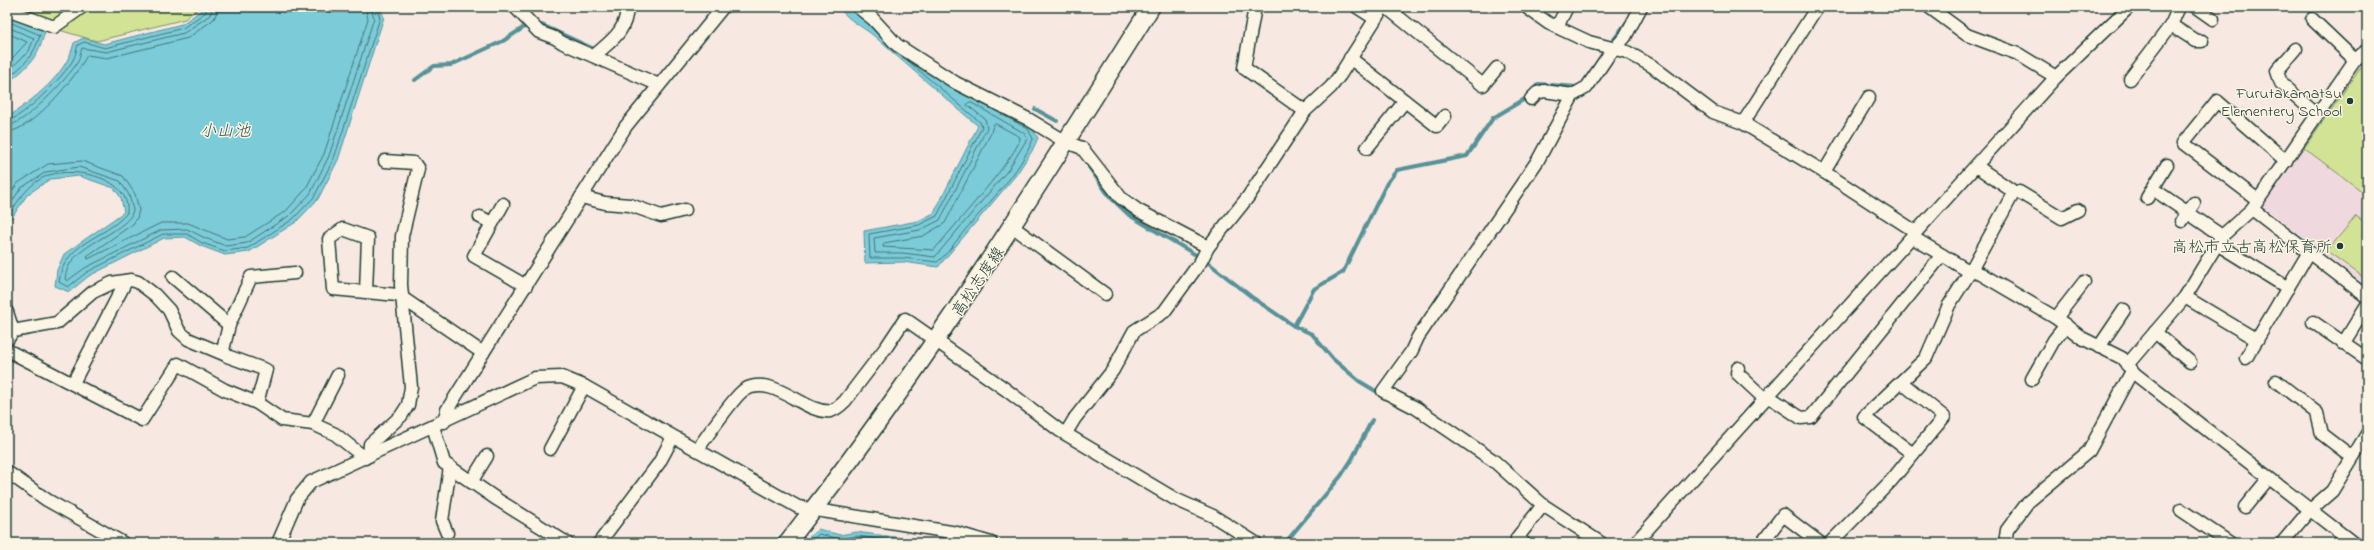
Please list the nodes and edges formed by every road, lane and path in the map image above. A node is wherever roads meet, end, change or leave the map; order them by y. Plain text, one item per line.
1 (82, 7) edge
2 (515, 7) edge
3 (627, 7) edge
4 (723, 7) edge
5 (858, 7) edge
6 (1151, 7) edge
7 (1255, 7) edge
8 (1357, 7) edge
9 (1383, 7) edge
10 (1386, 7) edge
11 (1526, 7) edge
12 (1567, 7) edge
13 (1641, 7) edge
14 (1817, 7) edge
15 (1930, 7) edge
16 (2128, 7) edge
17 (2179, 7) edge
18 (2196, 7) edge
19 (7, 10) edge
20 (1374, 18) junction
21 (2212, 19) dead end
22 (2312, 19) dead end
23 (2171, 25) junction
24 (1557, 27) junction
25 (2202, 41) dead end
26 (1611, 48) junction
27 (2296, 49) dead end
28 (2367, 50) edge
29 (594, 56) junction
30 (1350, 58) junction
31 (2355, 60) junction
32 (1497, 68) dead end
33 (2056, 77) junction
34 (2130, 79) dead end
35 (659, 85) junction
36 (1573, 95) junction
37 (1869, 97) dead end
38 (1531, 99) dead end
39 (1405, 101) junction
40 (1305, 111) junction
41 (2317, 115) junction
42 (1445, 116) dead end
43 (1743, 123) junction
44 (1066, 142) junction
45 (1367, 148) dead end
46 (385, 161) dead end
47 (2286, 161) junction
48 (2166, 165) dead end
49 (1976, 166) junction
50 (1824, 172) junction
51 (2014, 192) junction
52 (582, 197) junction
53 (503, 204) dead end
54 (2255, 205) junction
55 (685, 210) dead end
56 (2078, 210) dead end
57 (480, 216) dead end
58 (492, 223) junction
59 (1013, 228) junction
60 (1914, 235) junction
61 (2220, 240) junction
62 (2309, 252) junction
63 (1204, 255) junction
64 (1942, 255) junction
65 (1970, 272) junction
66 (295, 273) dead end
67 (173, 277) dead end
68 (126, 281) junction
69 (2084, 282) dead end
70 (526, 286) junction
71 (2288, 288) junction
72 (366, 292) junction
73 (1105, 294) dead end
74 (2185, 297) junction
75 (2367, 297) edge
76 (403, 298) junction
77 (2367, 305) edge
78 (2124, 310) dead end
79 (7, 312) edge
80 (2061, 321) junction
81 (2313, 322) dead end
82 (228, 325) junction
83 (2156, 332) junction
84 (10, 336) edge
85 (2257, 340) junction
86 (937, 341) junction
87 (2343, 344) junction
88 (2099, 347) junction
89 (7, 350) edge
90 (483, 353) junction
91 (226, 356) junction
92 (2246, 358) dead end
93 (2367, 359) edge
94 (2190, 362) dead end
95 (1738, 368) dead end
96 (2129, 368) junction
97 (338, 375) dead end
98 (2032, 379) dead end
99 (2276, 381) dead end
100 (1901, 382) junction
101 (73, 383) junction
102 (584, 386) junction
103 (1767, 398) junction
104 (258, 403) junction
105 (313, 424) junction
106 (438, 424) junction
107 (1066, 433) junction
108 (2367, 434) edge
109 (673, 437) junction
110 (550, 449) dead end
111 (696, 450) junction
112 (1913, 454) junction
113 (487, 456) dead end
114 (367, 457) junction
115 (2352, 457) junction
116 (450, 467) junction
117 (7, 472) edge
118 (2268, 478) junction
119 (471, 482) junction
120 (1543, 505) junction
121 (2245, 507) dead end
122 (813, 510) junction
123 (2181, 510) dead end
124 (2309, 511) junction
125 (447, 533) dead end
126 (122, 543) edge
127 (278, 543) edge
128 (566, 543) edge
129 (599, 543) edge
130 (787, 543) edge
131 (990, 543) edge
132 (1256, 543) edge
133 (1524, 543) edge
134 (1601, 543) edge
135 (1635, 543) edge
136 (1762, 543) edge
137 (1820, 543) edge
138 (1830, 543) edge
139 (2005, 543) edge
140 (2230, 543) edge
141 (2282, 543) edge
142 (2353, 543) edge

1 - 19 street
2 - 29 street
3 - 29 street
4 - 35 street
5 - 44 street
6 - 44 main road, 高松志度線
7 - 40 street
8 - 20 street
9 - 20 street
10 - 32 street
11 - 24 street
12 - 24 street
13 - 26 street
14 - 43 street
15 - 33 street
16 - 33 street
17 - 23 street
18 - 21 street
20 - 30 street
22 - 31 street
23 - 25 street
23 - 34 street
24 - 26 street
26 - 36 street
26 - 43 street
27 - 41 street
28 - 31 street
29 - 35 street
30 - 39 street
30 - 40 street
31 - 41 street
33 - 49 street
35 - 52 street
36 - 38 street
36 - 120 street
37 - 50 street
39 - 42 street
39 - 45 street
40 - 63 street
41 - 47 street
43 - 50 street
44 - 59 main road, 高松志度線
44 - 63 street
46 - 76 street
47 - 54 street
47 - 54 street
48 - 61 street
49 - 51 street
49 - 60 street
50 - 60 street
51 - 56 street
51 - 65 street
52 - 55 street
52 - 70 street
53 - 58 street
54 - 61 street
54 - 62 street
57 - 58 street
58 - 70 street
59 - 73 street
59 - 86 main road, 高松志度線
60 - 64 street
60 - 103 street
61 - 71 street
61 - 74 street
62 - 71 street
62 - 75 street
63 - 107 street
64 - 65 street
64 - 103 street
65 - 80 street
65 - 100 street
66 - 82 street
67 - 82 street
68 - 84 street
68 - 91 street
68 - 101 street
69 - 80 street
70 - 90 street
71 - 85 street
72 - 72 street
72 - 76 street
74 - 83 street
74 - 85 street
76 - 90 street
76 - 114 street
77 - 87 street
78 - 88 street
79 - 84 street
80 - 88 street
80 - 98 street
81 - 87 street
82 - 91 street
83 - 94 street
83 - 96 street
85 - 92 street
86 - 107 street
86 - 111 street
86 - 122 main road, 高松志度線
87 - 93 street
88 - 96 street
89 - 101 street
90 - 106 street
91 - 104 street
95 - 103 street
96 - 118 street
96 - 139 street
97 - 105 street
99 - 115 street
100 - 112 street
100 - 112 street
101 - 104 street
102 - 106 street
102 - 109 street
102 - 110 street
103 - 135 street
104 - 105 street
105 - 114 street
106 - 114 street
106 - 116 street
107 - 132 street
108 - 115 street
109 - 111 street
109 - 129 street
111 - 122 street
112 - 138 street
113 - 119 street
114 - 127 street
115 - 124 street
116 - 119 street
116 - 125 street
117 - 126 street
118 - 121 street
118 - 124 street
119 - 128 street
120 - 133 street
120 - 134 street
122 - 130 main road, 高松志度線
122 - 131 street
123 - 140 street
124 - 141 street
124 - 142 street
136 - 137 street

